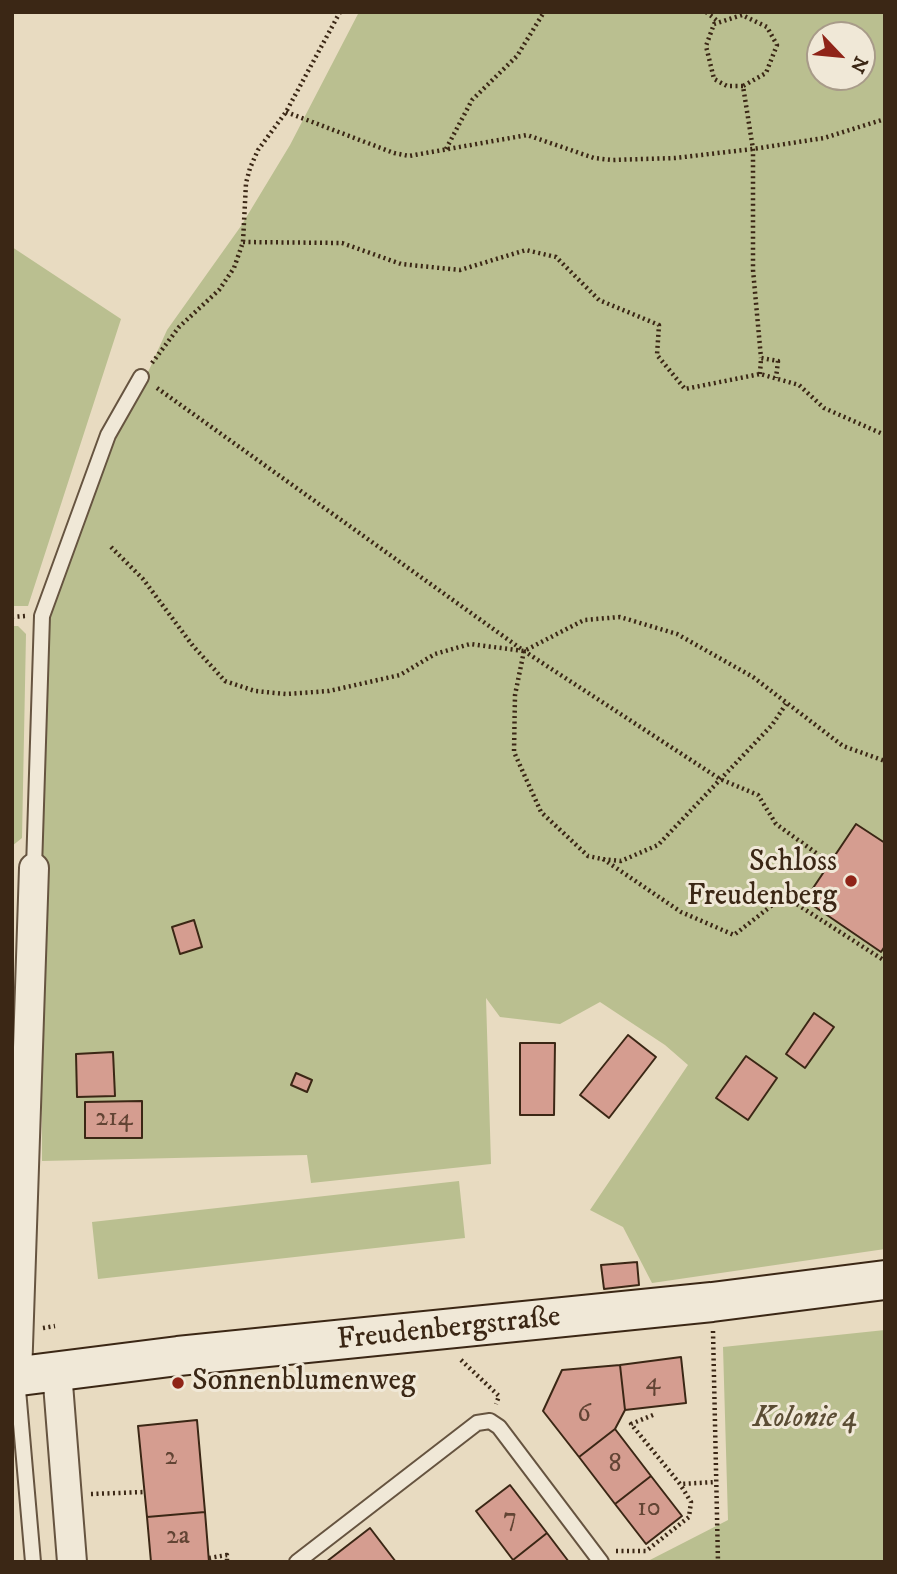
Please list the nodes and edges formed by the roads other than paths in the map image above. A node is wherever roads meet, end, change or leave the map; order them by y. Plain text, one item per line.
1 (141, 377) road end
2 (34, 868) joint
3 (885, 1280) edge
4 (57, 1371) junction
5 (15, 1376) edge
6 (597, 1556) edge
7 (33, 1562) edge
8 (72, 1562) edge
9 (298, 1562) edge

1 - 2 lane
2 - 5 street
3 - 4 street, Freudenbergstraße
4 - 5 street, Freudenbergstraße
4 - 8 street
5 - 7 lane
6 - 9 lane

